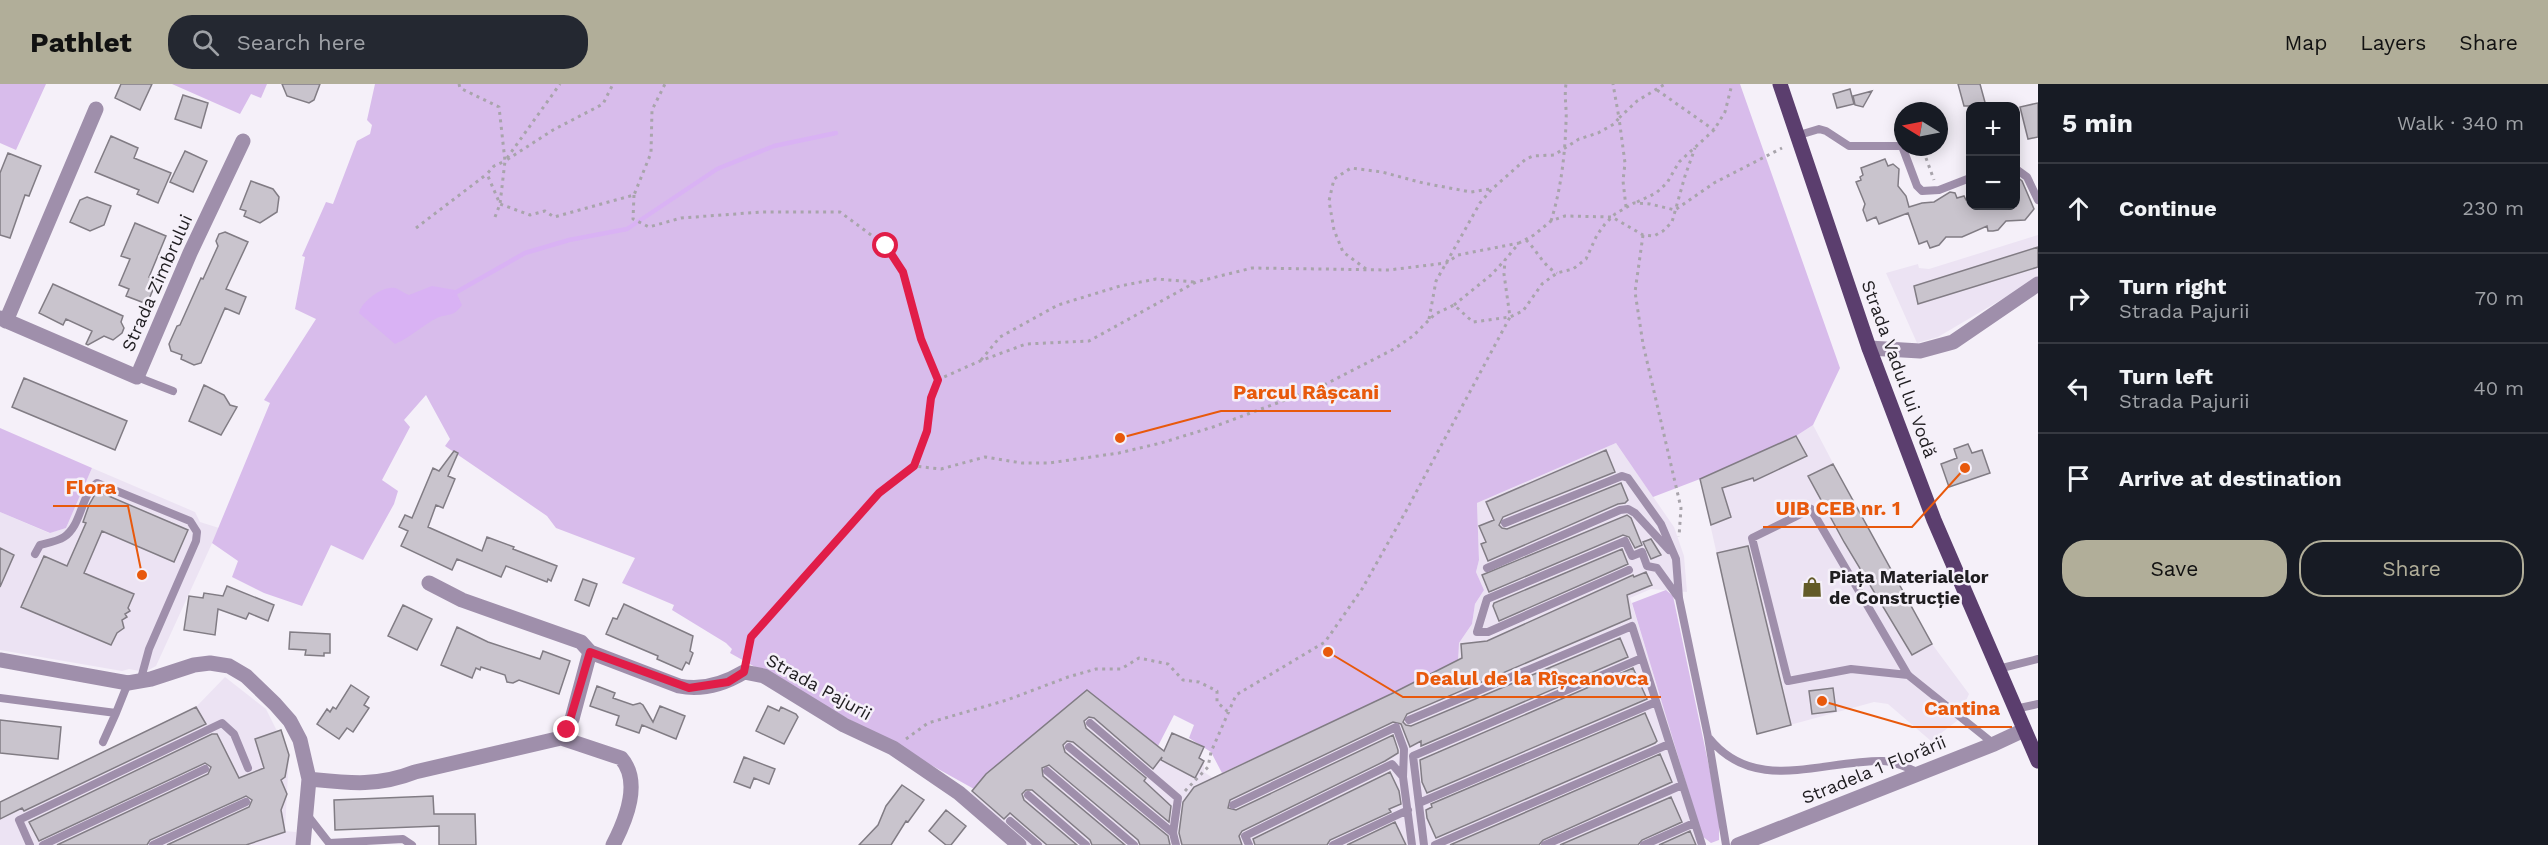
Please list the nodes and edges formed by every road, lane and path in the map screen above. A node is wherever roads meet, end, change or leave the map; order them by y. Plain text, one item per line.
1 (459, 84) edge
2 (560, 84) edge
3 (613, 84) edge
4 (665, 84) edge
5 (1566, 84) edge
6 (1613, 84) edge
7 (1665, 84) edge
8 (1732, 84) edge
9 (1780, 84) edge
10 (1656, 90) junction
11 (96, 109) dead end
12 (1619, 118) junction
13 (1714, 130) junction
14 (1796, 136) junction
15 (243, 141) dead end
16 (1564, 148) junction
17 (1695, 148) junction
18 (1782, 148) dead end
19 (1926, 158) dead end
20 (505, 161) junction
21 (2020, 172) edge
22 (487, 174) junction
23 (1934, 180) dead end
24 (1966, 180) edge
25 (1492, 189) junction
26 (634, 195) junction
27 (2038, 200) edge
28 (1634, 203) junction
29 (500, 204) junction
30 (1626, 207) junction
31 (1675, 210) junction
32 (495, 217) dead end
33 (1612, 217) junction
34 (1551, 221) junction
35 (416, 228) dead end
36 (1643, 235) junction
37 (1526, 239) junction
38 (1519, 243) junction
39 (1506, 260) junction
40 (1446, 263) junction
41 (1366, 270) junction
42 (1557, 273) junction
43 (1196, 282) junction
44 (2038, 284) edge
45 (1454, 305) junction
46 (1510, 317) junction
47 (3, 320) edge
48 (1428, 321) junction
49 (1869, 348) junction
50 (980, 361) junction
51 (137, 377) junction
52 (938, 380) junction
53 (173, 391) dead end
54 (914, 466) junction
55 (1505, 523) dead end
56 (35, 554) dead end
57 (1676, 559) junction
58 (1487, 568) dead end
59 (1629, 570) dead end
60 (429, 583) dead end
61 (1679, 598) junction
62 (590, 652) junction
63 (1642, 658) junction
64 (2038, 659) edge
65 (0, 660) edge
66 (1998, 669) junction
67 (744, 672) junction
68 (1908, 675) junction
69 (140, 681) junction
70 (0, 698) edge
71 (1656, 702) junction
72 (2038, 704) edge
73 (2015, 708) junction
74 (116, 712) junction
75 (1228, 712) junction
76 (1408, 720) dead end
77 (1090, 723) dead end
78 (2024, 730) junction
79 (1708, 737) junction
80 (561, 738) junction
81 (103, 741) dead end
82 (1669, 744) junction
83 (1994, 744) junction
84 (1069, 747) dead end
85 (893, 748) junction
86 (2038, 762) edge
87 (248, 768) dead end
88 (205, 769) dead end
89 (1047, 771) dead end
90 (1920, 773) junction
91 (1403, 777) junction
92 (309, 778) junction
93 (1682, 785) junction
94 (1028, 795) dead end
95 (1178, 798) junction
96 (246, 802) dead end
97 (1419, 803) junction
98 (1233, 805) dead end
99 (1407, 810) junction
100 (305, 813) junction
101 (1010, 821) dead end
102 (1694, 823) junction
103 (1173, 833) junction
104 (30, 845) edge
105 (43, 845) edge
106 (153, 845) edge
107 (303, 845) edge
108 (412, 845) edge
109 (613, 845) edge
110 (1018, 845) edge
111 (1038, 845) edge
112 (1086, 845) edge
113 (1134, 845) edge
114 (1176, 845) edge
115 (1249, 845) edge
116 (1333, 845) edge
117 (1412, 845) edge
118 (1424, 845) edge
119 (1435, 845) edge
120 (1545, 845) edge
121 (1644, 845) edge
122 (1702, 845) edge
123 (1726, 845) edge
124 (1738, 845) edge

1 - 20 path
2 - 20 path
3 - 20 path
4 - 26 path
5 - 16 path
6 - 12 path
7 - 10 path
8 - 13 path
9 - 14 main road, Strada Vadul lui Vodă
10 - 12 path
10 - 13 path
11 - 47 street, Strada Zimbrului
12 - 16 path
12 - 30 path
13 - 17 path
14 - 24 lane
14 - 49 main road, Strada Vadul lui Vodă
15 - 51 street, Strada Zimbrului
16 - 25 path
16 - 34 path
17 - 28 path
17 - 31 path
18 - 31 path
19 - 23 path
20 - 22 path
20 - 29 path
21 - 27 lane
22 - 29 path
22 - 35 path
25 - 40 path
25 - 41 path
26 - 29 path
26 - 52 path
28 - 30 path
28 - 31 path
29 - 32 path
30 - 33 path
31 - 36 path
33 - 34 path
33 - 36 path
33 - 42 path
34 - 37 path
36 - 57 path
37 - 38 path
37 - 42 path
38 - 39 path
38 - 40 path
39 - 45 path
39 - 46 path
40 - 41 path
40 - 48 path
41 - 43 path
42 - 46 path
43 - 50 path
43 - 50 path
44 - 49 street
45 - 46 path
45 - 48 path
46 - 75 path
47 - 51 street, Strada Zimbrului
48 - 54 path
49 - 66 main road, Strada Vadul lui Vodă
50 - 52 path
51 - 53 lane
52 - 54 path
54 - 67 path
55 - 57 lane
56 - 69 lane
57 - 58 lane
57 - 61 lane
59 - 61 lane
60 - 62 street, Strada Pajurii
61 - 79 lane
62 - 67 street, Strada Pajurii
62 - 80 street
63 - 71 lane
63 - 76 lane
63 - 97 lane
64 - 66 lane
65 - 69 street
66 - 73 main road, Strada Vadul lui Vodă
67 - 85 street, Strada Pajurii
68 - 68 lane
68 - 83 lane
69 - 74 lane
69 - 92 street
70 - 74 lane
71 - 82 lane
71 - 97 lane
72 - 73 lane
73 - 78 main road, Strada Vadul lui Vodă
74 - 81 lane
75 - 85 path
75 - 95 path
77 - 95 lane
78 - 83 street, Stradela 1 Florării
78 - 86 main road, Strada Vadul lui Vodă
79 - 90 lane
79 - 123 lane
80 - 92 street
80 - 109 street
82 - 93 lane
82 - 119 lane
83 - 90 street, Stradela 1 Florării
84 - 103 lane
85 - 110 street, Strada Pajurii
87 - 104 lane
88 - 105 lane
89 - 113 lane
90 - 124 street, Stradela 1 Florării
91 - 98 lane
91 - 99 lane
91 - 115 lane
92 - 100 street
93 - 102 lane
93 - 120 lane
94 - 112 lane
95 - 103 lane
96 - 106 lane
97 - 118 lane
99 - 116 lane
99 - 117 lane
100 - 107 street
100 - 108 lane
101 - 111 lane
102 - 121 lane
102 - 122 lane
103 - 114 lane

